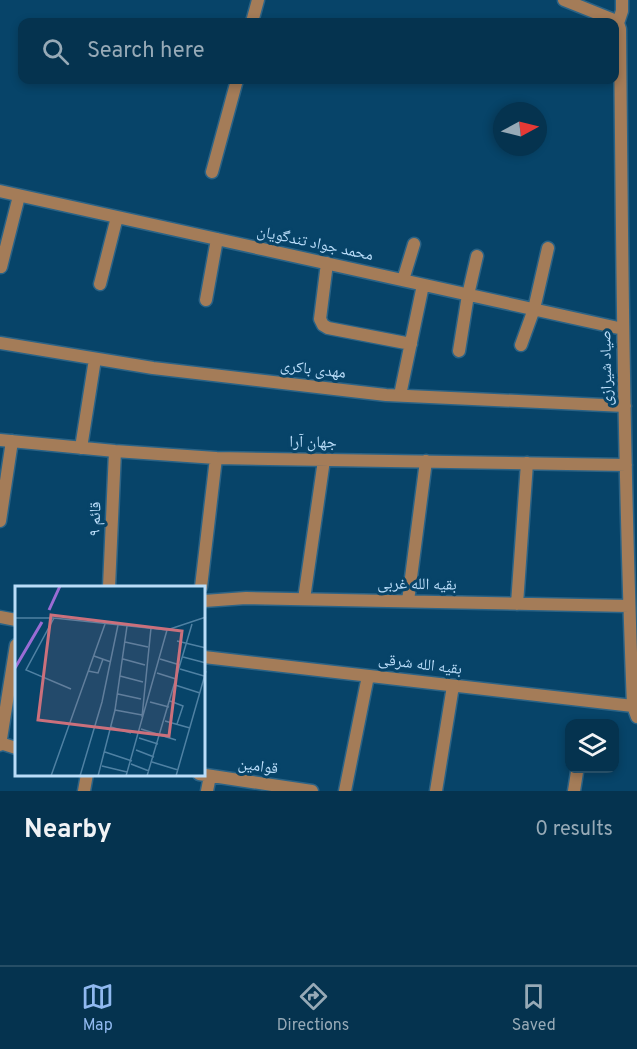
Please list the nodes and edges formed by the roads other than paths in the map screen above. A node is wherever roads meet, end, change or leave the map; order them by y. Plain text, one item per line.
1 (258, 0) edge
2 (564, 0) edge
3 (622, 0) edge
4 (253, 18) edge
5 (607, 18) edge
6 (618, 18) edge
7 (619, 27) edge
8 (236, 84) edge
9 (212, 172) dead end
10 (0, 191) edge
11 (19, 196) junction
12 (117, 217) junction
13 (217, 239) junction
14 (414, 244) dead end
15 (548, 248) dead end
16 (477, 256) dead end
17 (327, 264) junction
18 (1, 267) edge
19 (403, 280) junction
20 (100, 284) dead end
21 (423, 285) junction
22 (468, 295) junction
23 (206, 300) dead end
24 (534, 309) junction
25 (623, 329) junction
26 (0, 343) edge
27 (411, 344) junction
28 (521, 345) dead end
29 (459, 351) dead end
30 (95, 358) junction
31 (400, 395) junction
32 (624, 406) junction
33 (6, 440) edge
34 (81, 448) junction
35 (115, 451) junction
36 (216, 458) junction
37 (324, 460) junction
38 (426, 461) junction
39 (527, 463) junction
40 (626, 465) junction
41 (0, 521) edge
42 (109, 586) edge
43 (201, 586) edge
44 (633, 587) edge
45 (304, 599) junction
46 (206, 601) edge
47 (408, 602) junction
48 (517, 604) junction
49 (629, 606) junction
50 (0, 617) edge
51 (15, 620) edge
52 (15, 651) edge
53 (206, 657) edge
54 (368, 676) junction
55 (453, 686) junction
56 (635, 711) edge
57 (0, 744) edge
58 (15, 748) edge
59 (577, 773) edge
60 (206, 775) edge
61 (87, 776) edge
62 (205, 776) edge
63 (84, 791) edge
64 (207, 791) edge
65 (307, 791) edge
66 (312, 791) edge
67 (345, 791) edge
68 (436, 791) edge
69 (574, 791) edge

1 - 4 street
2 - 5 street
3 - 6 street, صیاد شیرازی
7 - 25 street, صیاد شیرازی
8 - 9 street
10 - 11 street, محمد جواد تندگویان
11 - 12 street, محمد جواد تندگویان
11 - 18 street
12 - 13 street, محمد جواد تندگویان
12 - 20 street
13 - 17 street, محمد جواد تندگویان
13 - 23 street
14 - 19 street
15 - 24 street
16 - 22 street
17 - 19 street, محمد جواد تندگویان
17 - 27 street
19 - 21 street, محمد جواد تندگویان
21 - 22 street, محمد جواد تندگویان
21 - 27 street
22 - 24 street, محمد جواد تندگویان
22 - 29 street
24 - 25 street, محمد جواد تندگویان
24 - 28 street
25 - 32 street, صیاد شیرازی
26 - 30 street, مهدی باکری
27 - 31 street
30 - 31 street, مهدی باکری
30 - 34 street
31 - 32 street, مهدی باکری
32 - 40 street, صیاد شیرازی
33 - 34 street, جهان آرا
33 - 41 street
34 - 35 street, جهان آرا
35 - 36 street, جهان آرا
35 - 42 street, قائم ۹
36 - 37 street, جهان آرا
36 - 43 street
37 - 38 street, جهان آرا
37 - 45 street
38 - 39 street, جهان آرا
38 - 47 street
39 - 40 street, جهان آرا
39 - 48 street
40 - 44 street, صیاد شیرازی
44 - 49 street, صیاد شیرازی
45 - 46 street, بقیه الله غربی
45 - 47 street, بقیه الله غربی
47 - 48 street, بقیه الله غربی
48 - 49 street, بقیه الله غربی
49 - 56 street, صیاد شیرازی
50 - 51 street
52 - 57 street
53 - 54 street, بقیه الله شرقی
54 - 55 street, بقیه الله شرقی
54 - 67 street
55 - 56 street, بقیه الله شرقی
55 - 68 street
57 - 58 street
59 - 69 street
60 - 65 street, قوامین
61 - 63 street
62 - 64 street
65 - 66 street, قوامین

